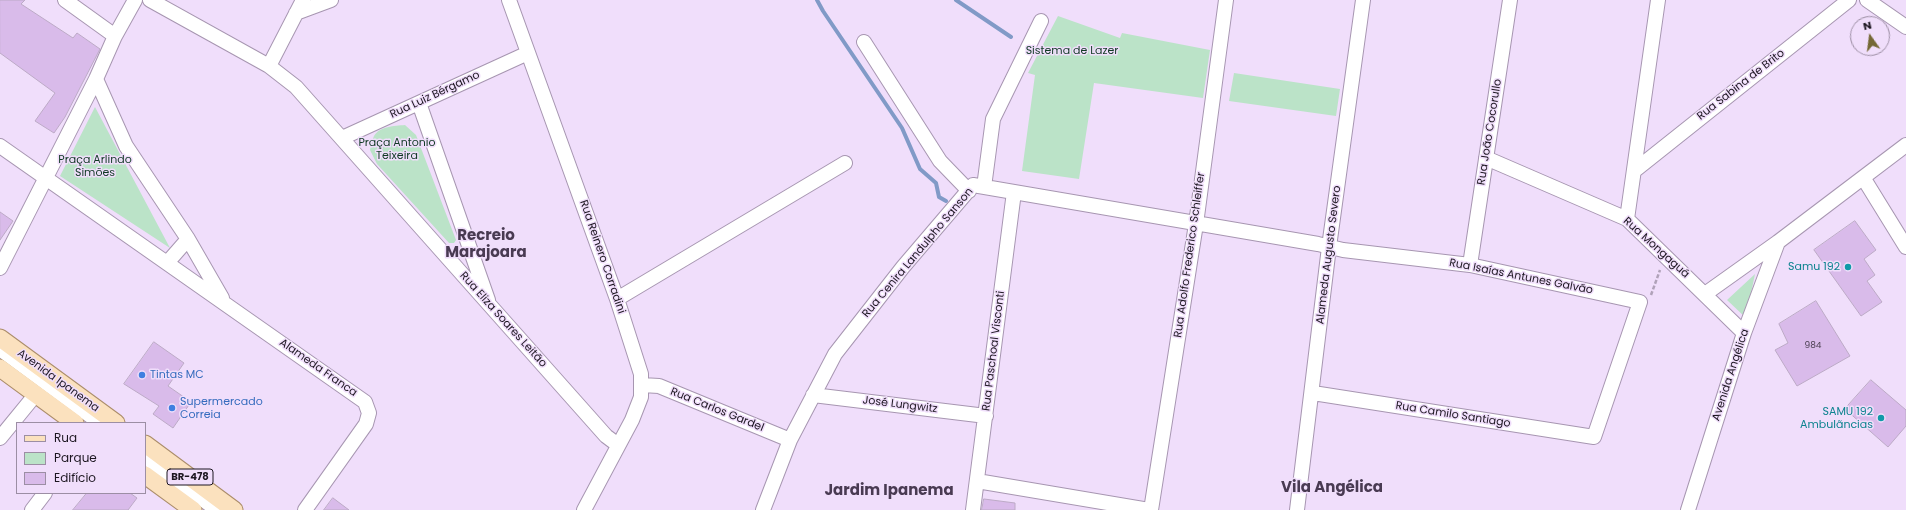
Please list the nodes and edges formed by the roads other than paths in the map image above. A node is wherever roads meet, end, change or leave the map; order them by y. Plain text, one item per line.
1 (65, 0) edge
2 (135, 0) edge
3 (150, 0) edge
4 (303, 0) edge
5 (331, 0) edge
6 (509, 0) edge
7 (1226, 0) edge
8 (1363, 0) edge
9 (1510, 0) edge
10 (1658, 0) edge
11 (1849, 0) edge
12 (1867, 0) edge
13 (296, 14) junction
14 (1041, 21) dead end
15 (1906, 28) edge
16 (115, 36) junction
17 (864, 42) dead end
18 (528, 53) junction
19 (269, 66) junction
20 (96, 79) junction
21 (419, 103) junction
22 (342, 138) junction
23 (1906, 145) edge
24 (0, 146) edge
25 (1486, 158) junction
26 (845, 163) dead end
27 (1634, 171) junction
28 (46, 178) junction
29 (1864, 179) junction
30 (984, 187) junction
31 (968, 191) junction
32 (1014, 192) junction
33 (1627, 219) junction
34 (1196, 224) junction
35 (188, 239) junction
36 (1778, 242) junction
37 (1329, 247) junction
38 (1906, 247) edge
39 (167, 262) junction
40 (1470, 265) junction
41 (0, 268) edge
42 (1705, 294) junction
43 (617, 299) junction
44 (225, 303) junction
45 (490, 306) junction
46 (1744, 333) junction
47 (0, 338) edge
48 (0, 349) edge
49 (0, 363) edge
50 (0, 368) edge
51 (642, 385) junction
52 (1313, 393) junction
53 (36, 394) junction
54 (814, 395) junction
55 (986, 416) junction
56 (83, 417) edge
57 (97, 422) edge
58 (110, 422) edge
59 (1594, 437) joint
60 (0, 438) edge
61 (790, 440) junction
62 (146, 445) edge
63 (618, 445) junction
64 (146, 457) edge
65 (146, 469) edge
66 (146, 475) edge
67 (977, 481) junction
68 (44, 494) edge
69 (32, 510) edge
70 (193, 510) edge
71 (203, 510) edge
72 (217, 510) edge
73 (234, 510) edge
74 (305, 510) edge
75 (584, 510) edge
76 (763, 510) edge
77 (973, 510) edge
78 (1150, 510) edge
79 (1297, 510) edge
80 (1688, 510) edge

1 - 16 street
2 - 16 street
3 - 19 street, Rua Eliza Soares Leitão
4 - 13 street
5 - 13 street
6 - 18 street, Rua Reinero Corradini
7 - 34 street, Rua Adolfo Frederico Schleiffer
8 - 37 street, Alameda Augusto Severo
9 - 25 street, Rua João Cocorullo
10 - 27 street
11 - 27 street, Rua Sabina de Brito
12 - 15 street
13 - 19 street
14 - 30 street
16 - 20 street
17 - 31 street
18 - 21 street, Rua Luiz Bérgamo
18 - 43 street, Rua Reinero Corradini
19 - 22 street, Rua Eliza Soares Leitão
20 - 28 street
20 - 35 street, Alameda Franca
21 - 22 street, Rua Luiz Bérgamo
21 - 45 street
22 - 45 street, Rua Eliza Soares Leitão
23 - 29 street
24 - 28 street, Alameda Franca
25 - 33 street, Rua Mongaguá
25 - 40 street, Rua João Cocorullo
26 - 43 street
27 - 33 street
28 - 39 street, Alameda Franca
28 - 41 street
29 - 36 street
29 - 38 street
30 - 31 street, Rua Cenira Landulpho Sanson
30 - 32 street, Rua Cenira Landulpho Sanson
31 - 54 street, Rua Cenira Landulpho Sanson
32 - 34 street, Rua Cenira Landulpho Sanson
32 - 55 street, Rua Paschoal Visconti
33 - 42 street, Rua Mongaguá
34 - 37 street, Rua Cenira Landulpho Sanson
34 - 78 street, Rua Adolfo Frederico Schleiffer
35 - 39 street
35 - 44 street, Alameda Franca
36 - 42 street
36 - 46 street, Avenida Angélica
37 - 40 street, Rua Isaías Antunes Galvão
37 - 52 street, Alameda Augusto Severo
39 - 44 street, Alameda Franca
40 - 59 street, Rua Isaías Antunes Galvão
42 - 46 street, Rua Mongaguá
43 - 51 street, Rua Reinero Corradini
44 - 74 street, Alameda Franca
45 - 63 street, Rua Eliza Soares Leitão
46 - 80 street, Avenida Angélica
47 - 56 main road, Avenida Ipanema
48 - 56 street
49 - 56 street
50 - 53 main road, Avenida Ipanema
51 - 61 street, Rua Carlos Gardel
51 - 63 street, Rua Reinero Corradini
52 - 59 street, Rua Camilo Santiago
52 - 79 street, Alameda Augusto Severo
53 - 56 main road, Avenida Ipanema
53 - 60 street
54 - 55 street, José Lungwitz
54 - 61 street, Rua Cenira Landulpho Sanson
55 - 67 street, Rua Paschoal Visconti
56 - 57 street
56 - 58 main road, Avenida Ipanema
61 - 76 street, Rua Cenira Landulpho Sanson
62 - 73 main road, BR-478
63 - 75 street, Rua Reinero Corradini
64 - 72 street
65 - 71 street
66 - 70 main road, BR-478
67 - 77 street, Rua Paschoal Visconti
67 - 78 street
68 - 69 street

